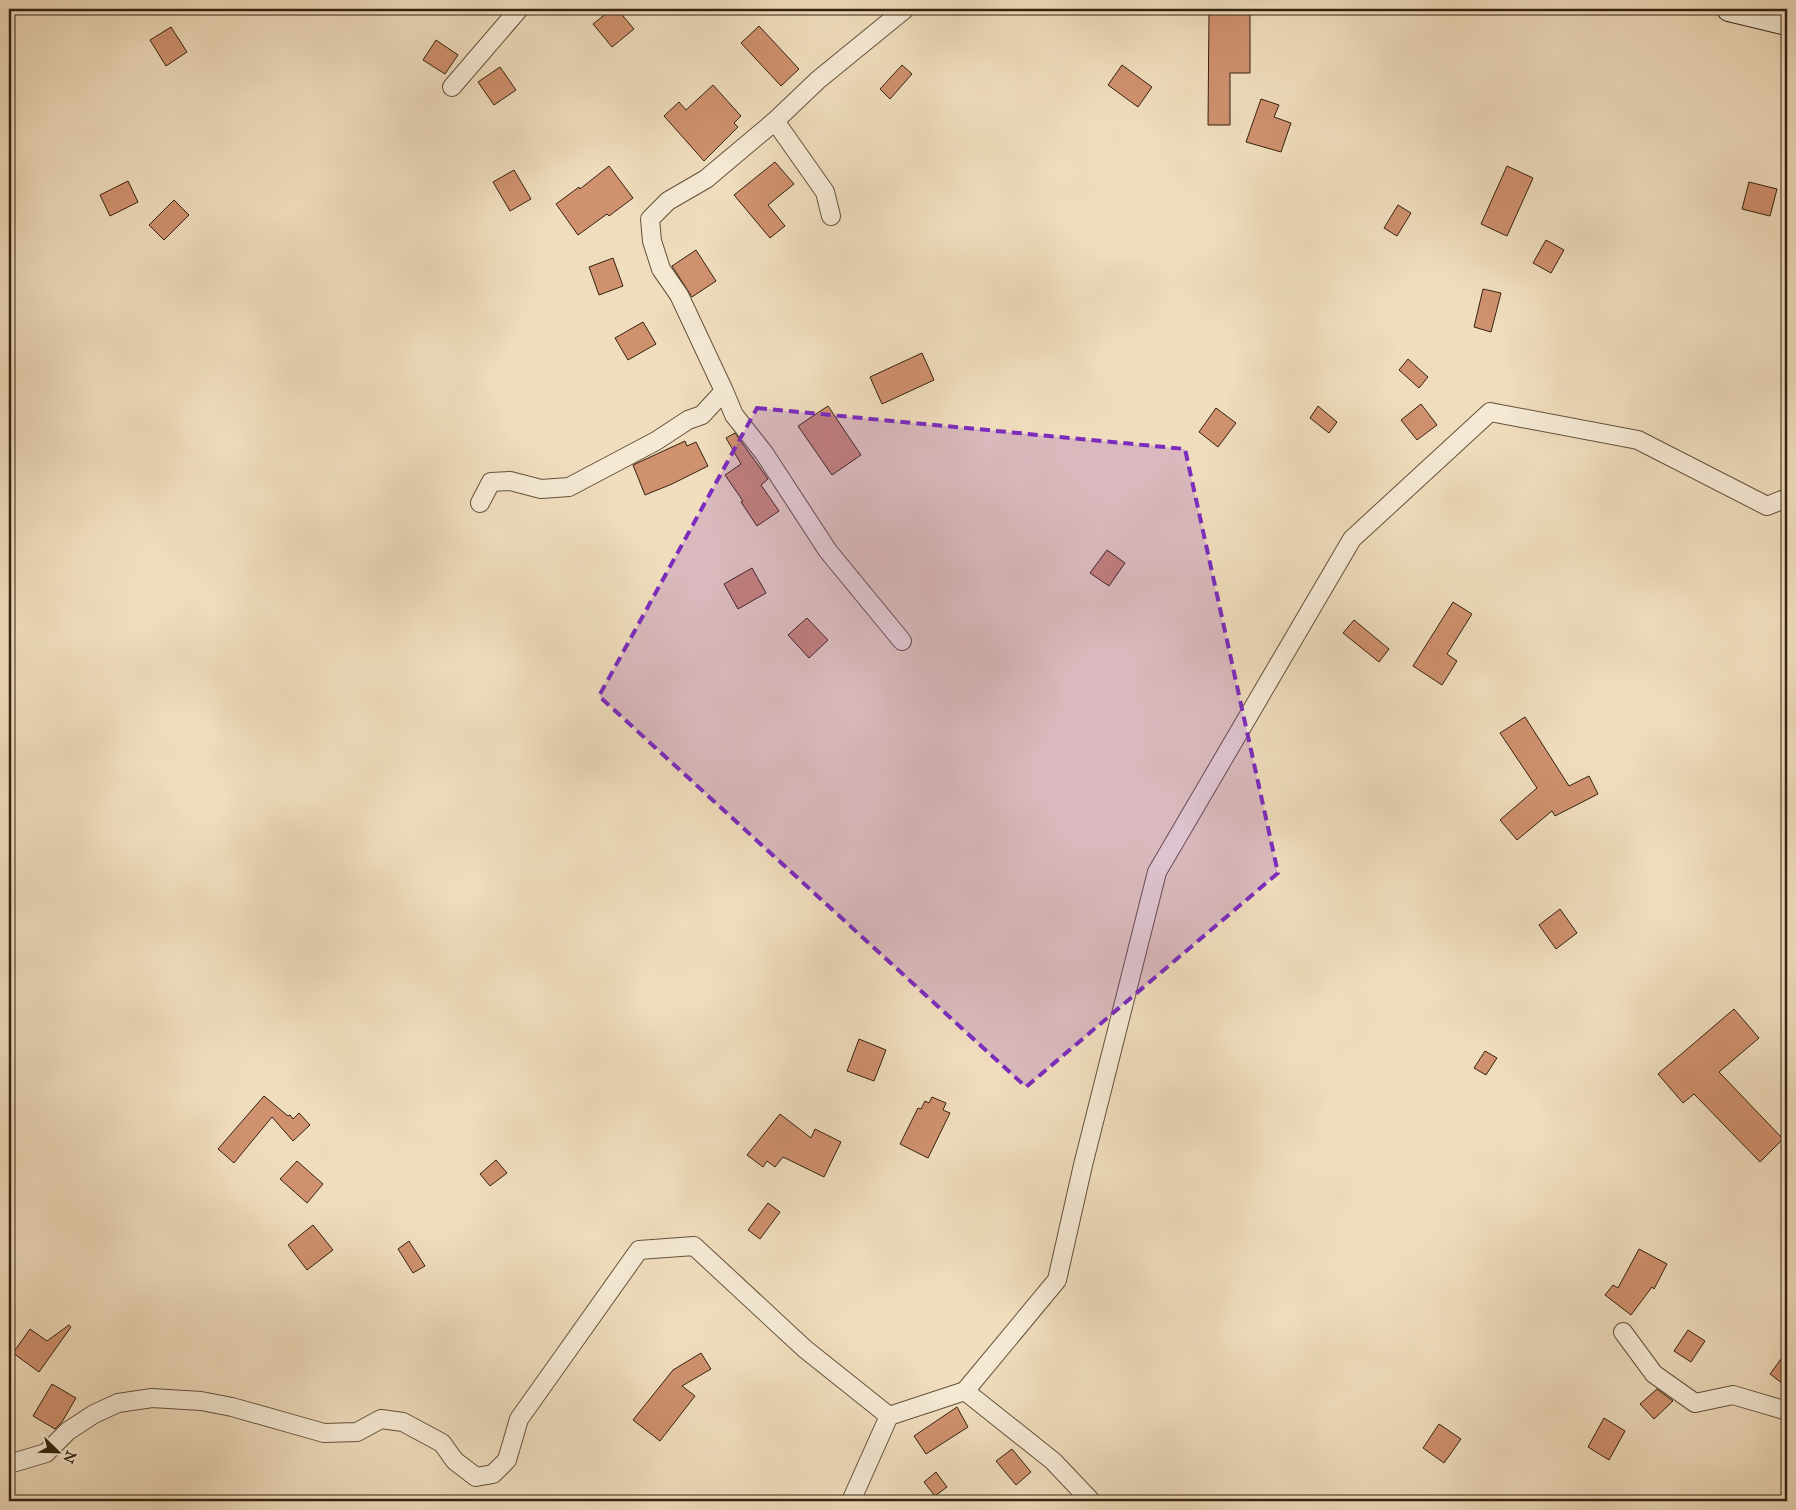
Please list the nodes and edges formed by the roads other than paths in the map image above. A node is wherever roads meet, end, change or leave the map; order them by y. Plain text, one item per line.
1 (520, 9) edge
2 (905, 9) edge
3 (1729, 9) edge
4 (1787, 23) edge
5 (452, 87) dead end
6 (775, 121) junction
7 (831, 216) dead end
8 (724, 392) junction
9 (1787, 498) edge
10 (480, 503) dead end
11 (902, 641) dead end
12 (1623, 1332) dead end
13 (965, 1391) junction
14 (1787, 1411) edge
15 (889, 1416) junction
16 (9, 1464) edge
17 (851, 1501) edge
18 (1091, 1501) edge

1 - 5 street
2 - 6 street
3 - 4 main road
6 - 7 street
6 - 8 street
8 - 10 street
8 - 11 street
9 - 13 street
12 - 14 street
13 - 15 street
13 - 18 street
15 - 16 street
15 - 17 street

